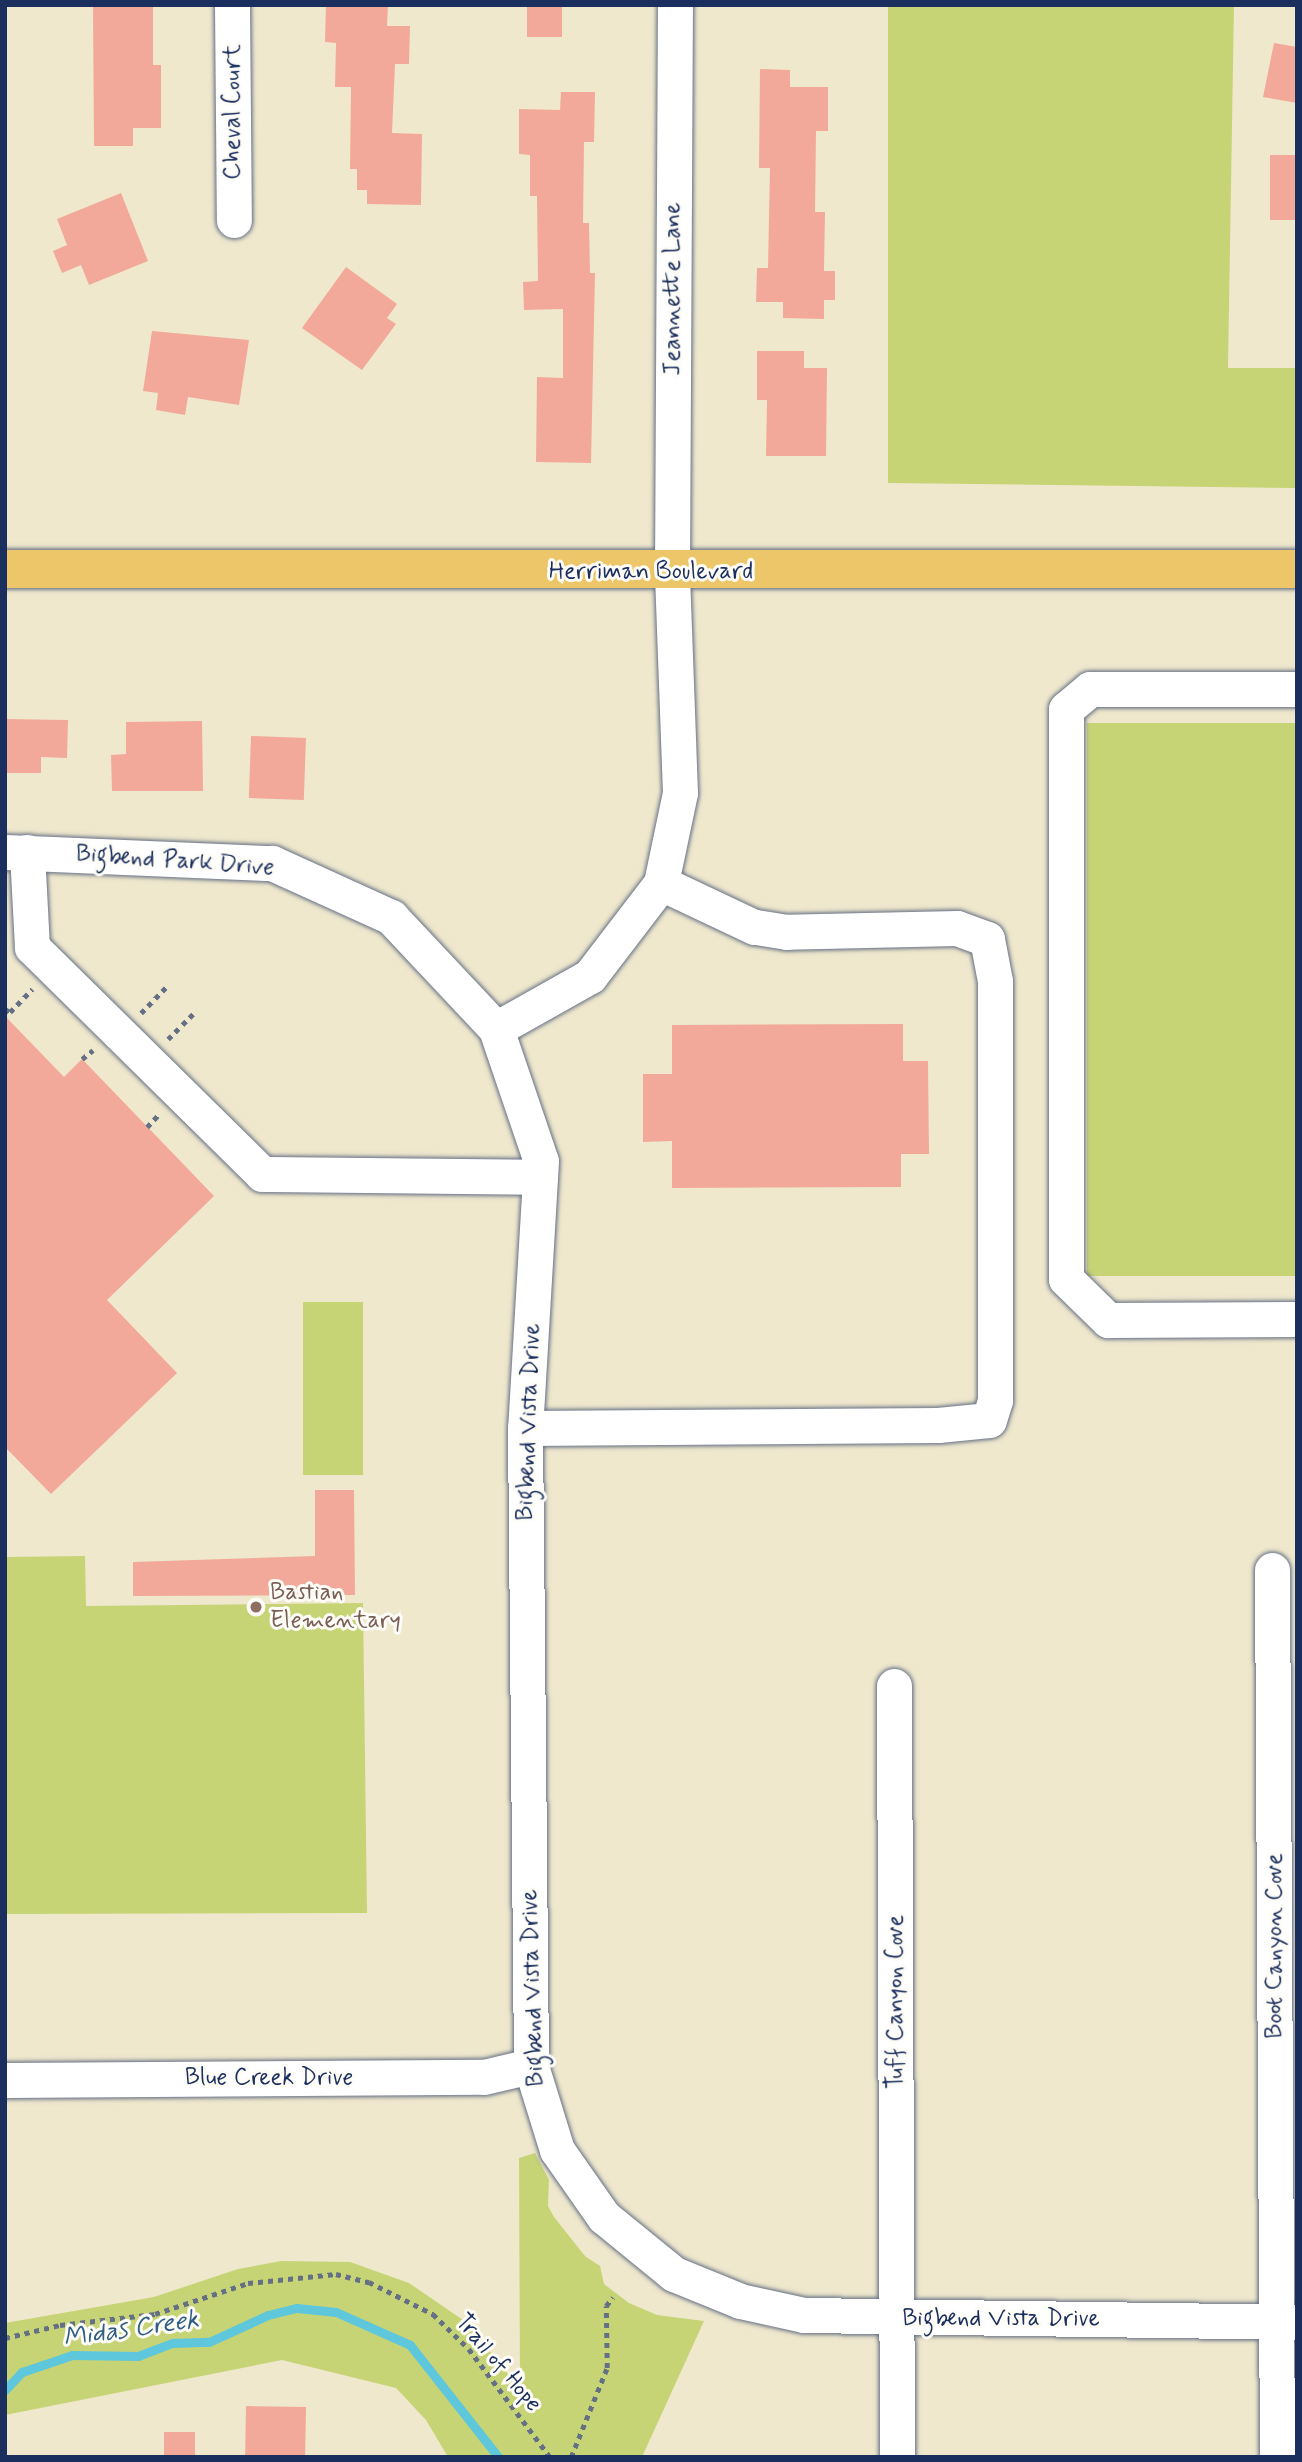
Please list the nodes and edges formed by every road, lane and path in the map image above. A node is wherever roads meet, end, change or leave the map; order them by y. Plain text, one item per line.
1 (232, 5) edge
2 (675, 5) edge
3 (234, 220) dead end
4 (5, 569) edge
5 (1297, 569) edge
6 (672, 572) junction
7 (1297, 689) edge
8 (16, 852) edge
9 (661, 883) junction
10 (169, 984) dead end
11 (32, 989) dead end
12 (5, 1009) edge
13 (196, 1011) dead end
14 (141, 1014) dead end
15 (496, 1029) junction
16 (167, 1040) dead end
17 (96, 1047) dead end
18 (82, 1059) dead end
19 (161, 1111) dead end
20 (147, 1127) dead end
21 (540, 1177) junction
22 (1297, 1320) edge
23 (525, 1428) junction
24 (1272, 1570) dead end
25 (894, 1686) dead end
26 (531, 2066) junction
27 (5, 2080) edge
28 (613, 2297) dead end
29 (898, 2319) junction
30 (1287, 2322) edge
31 (5, 2338) edge
32 (550, 2457) edge
33 (571, 2457) edge
34 (898, 2457) edge
35 (1277, 2457) edge

1 - 3 street, Cheval Court
2 - 6 street, Jeannette Lane
4 - 6 main road, Herriman Boulevard
5 - 6 main road, Herriman Boulevard
6 - 9 street, Jeannette Lane
7 - 22 street
8 - 15 street, Bigbend Park Drive
8 - 21 street
9 - 15 street
9 - 23 street
10 - 14 path
11 - 12 path
13 - 16 path
15 - 21 street, Bigbend Vista Drive
17 - 18 path
19 - 20 path
21 - 23 street, Bigbend Vista Drive
23 - 26 street, Bigbend Vista Drive
24 - 30 street, Boot Canyon Cove
25 - 29 street, Tuff Canyon Cove
26 - 27 street, Blue Creek Drive
26 - 29 street, Bigbend Vista Drive
28 - 33 path
29 - 30 street, Bigbend Vista Drive
29 - 34 street, Tuff Canyon Cove
30 - 35 street, Boot Canyon Cove
31 - 32 path, Trail of Hope

